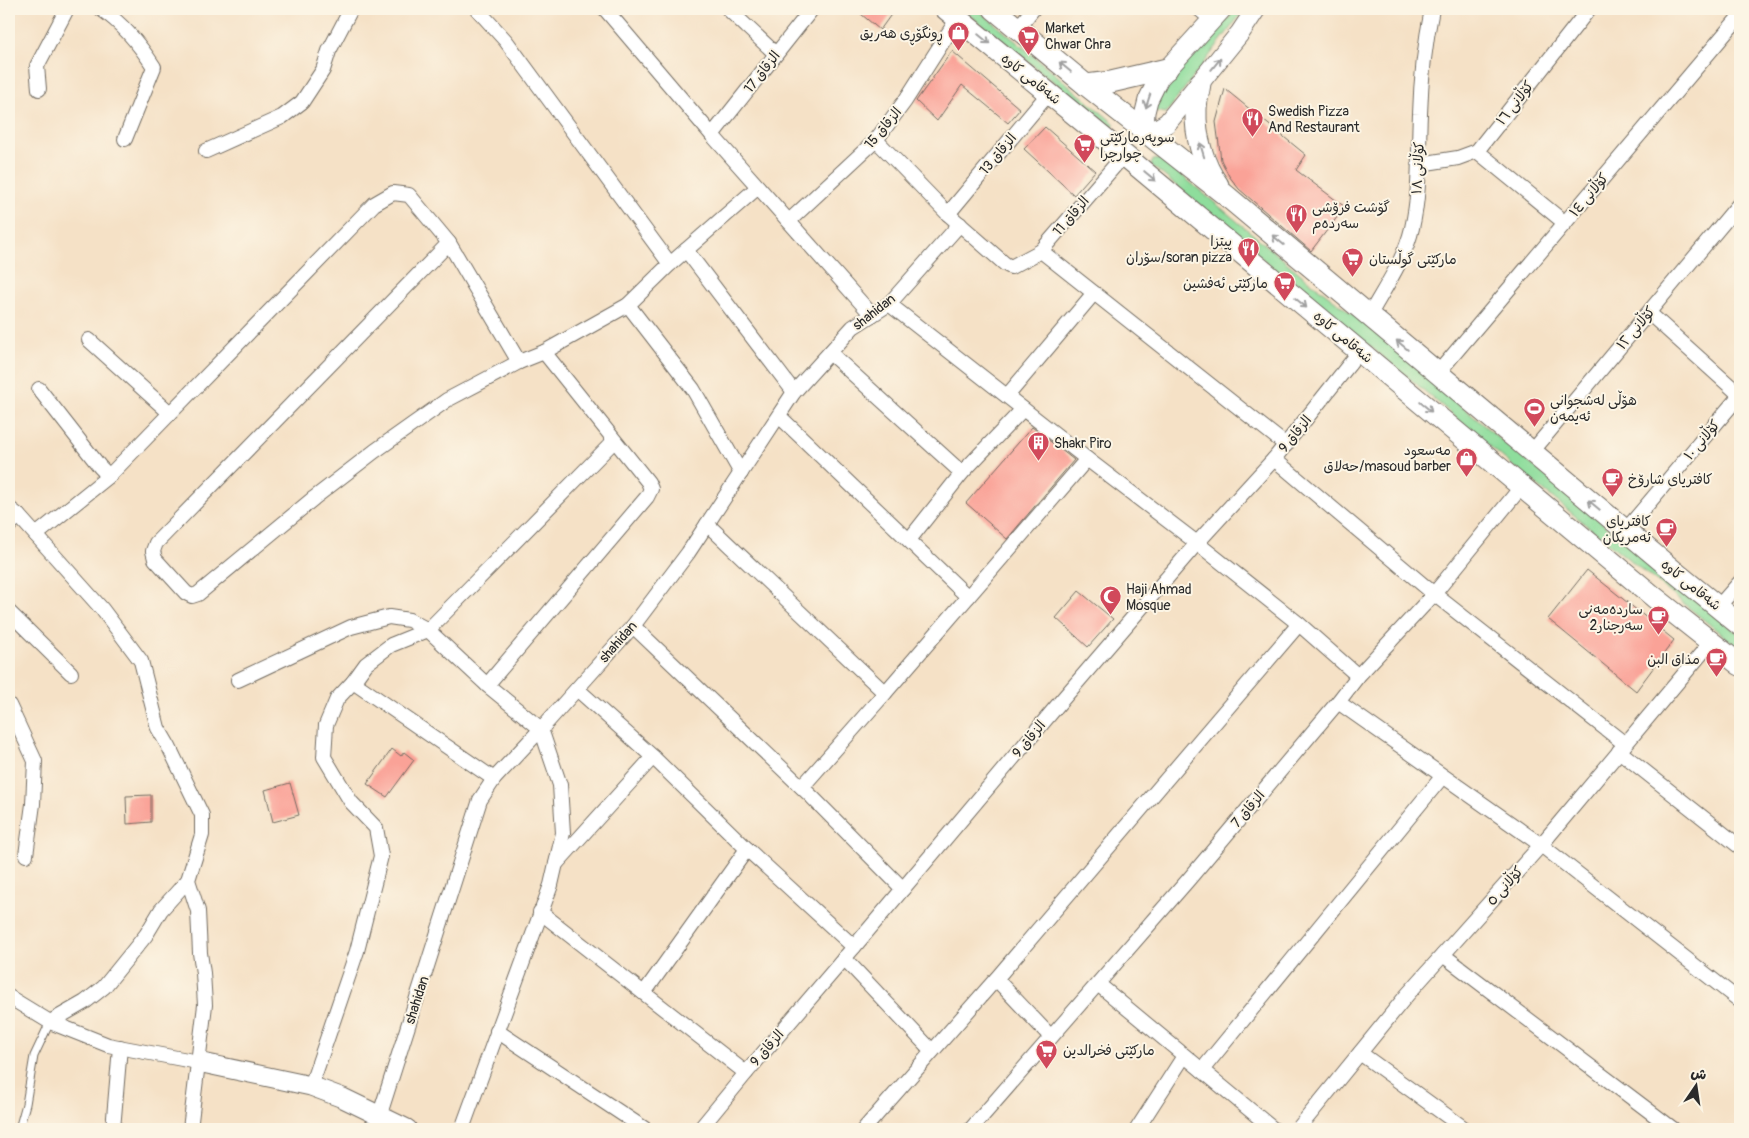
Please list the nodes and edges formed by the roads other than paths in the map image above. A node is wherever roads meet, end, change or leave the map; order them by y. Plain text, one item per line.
1 (67, 9) edge
2 (101, 9) edge
3 (351, 9) edge
4 (477, 9) edge
5 (605, 9) edge
6 (728, 9) edge
7 (812, 9) edge
8 (994, 9) edge
9 (1033, 9) edge
10 (1256, 9) edge
11 (1432, 9) edge
12 (1589, 9) edge
13 (1211, 12) edge
14 (952, 14) edge
15 (1740, 16) edge
16 (1018, 28) junction
17 (776, 54) junction
18 (1167, 69) junction
19 (1200, 83) junction
20 (1086, 85) junction
21 (39, 89) dead end
22 (1049, 93) junction
23 (1144, 130) junction
24 (712, 135) junction
25 (125, 139) dead end
26 (876, 140) junction
27 (206, 151) dead end
28 (1477, 151) junction
29 (1124, 155) junction
30 (1420, 164) junction
31 (758, 187) junction
32 (1223, 193) junction
33 (1740, 203) edge
34 (948, 214) junction
35 (789, 221) junction
36 (1565, 223) junction
37 (960, 224) junction
38 (449, 243) junction
39 (686, 250) junction
40 (1041, 251) junction
41 (670, 264) junction
42 (1094, 293) junction
43 (889, 304) junction
44 (628, 305) junction
45 (1649, 313) junction
46 (872, 315) junction
47 (1369, 316) junction
48 (88, 340) dead end
49 (1360, 351) junction
50 (544, 352) junction
51 (830, 352) junction
52 (519, 362) junction
53 (1437, 374) junction
54 (39, 389) dead end
55 (794, 392) junction
56 (1740, 395) edge
57 (1007, 396) junction
58 (1023, 409) junction
59 (170, 413) junction
60 (779, 416) junction
61 (614, 440) junction
62 (1286, 445) junction
63 (1532, 452) junction
64 (1087, 459) junction
65 (1274, 460) junction
66 (742, 473) junction
67 (962, 474) junction
68 (109, 476) junction
69 (1522, 486) junction
70 (12, 516) edge
71 (707, 524) junction
72 (1625, 531) junction
73 (36, 535) junction
74 (909, 540) junction
75 (1197, 543) junction
76 (1740, 582) edge
77 (1434, 594) junction
78 (968, 596) junction
79 (1718, 607) junction
80 (9, 612) edge
81 (1299, 624) junction
82 (1740, 624) edge
83 (633, 626) junction
84 (428, 630) junction
85 (1711, 642) junction
86 (1740, 665) edge
87 (71, 673) dead end
88 (1358, 676) junction
89 (238, 680) dead end
90 (353, 682) junction
91 (487, 685) junction
92 (577, 688) junction
93 (885, 693) junction
94 (1338, 702) junction
95 (9, 705) edge
96 (541, 729) junction
97 (1622, 748) junction
98 (653, 757) junction
99 (1442, 777) junction
100 (494, 778) junction
101 (802, 787) junction
102 (1542, 845) junction
103 (1740, 847) edge
104 (747, 849) junction
105 (26, 855) dead end
106 (556, 864) junction
107 (188, 880) junction
108 (904, 888) junction
109 (540, 912) junction
110 (854, 947) junction
111 (1443, 955) junction
112 (844, 958) junction
113 (996, 979) junction
114 (1098, 984) junction
115 (644, 993) junction
116 (9, 997) edge
117 (1740, 1001) edge
118 (50, 1022) junction
119 (497, 1031) junction
120 (1051, 1037) junction
121 (120, 1047) junction
122 (932, 1051) junction
123 (1360, 1053) junction
124 (1184, 1056) junction
125 (198, 1062) junction
126 (1202, 1070) junction
127 (746, 1073) junction
128 (311, 1086) junction
129 (379, 1117) junction
130 (19, 1129) edge
131 (113, 1129) edge
132 (190, 1129) edge
133 (407, 1129) edge
134 (462, 1129) edge
135 (644, 1129) edge
136 (700, 1129) edge
137 (864, 1129) edge
138 (971, 1129) edge
139 (1137, 1129) edge
140 (1273, 1129) edge
141 (1298, 1129) edge
142 (1465, 1129) edge
143 (1673, 1129) edge

1 - 21 street
2 - 25 street
3 - 27 street
4 - 41 street
5 - 24 street
6 - 17 street
7 - 17 street, الزقاق 17
8 - 16 main road, شەقامی کاوە
9 - 16 street
19 -> 10 main road
11 - 30 street, کۆڵانی ١٨
12 - 28 street, کۆڵانی ١٦
13 - 18 main road
14 -> 22 main road, شەقامی کاوە
14 - 26 street, الزقاق 15
15 - 36 street, کۆڵانی ١٤
20 -> 16 main road, شەقامی کاوە
17 - 24 street, الزقاق 17
18 - 20 main road
18 -> 23 main road
19 - 23 main road
32 -> 19 main road
20 - 23 main road, شەقامی کاوە
22 - 29 main road, شەقامی کاوە
22 - 34 street, الزقاق 13
23 - 29 main road
23 - 32 main road, شەقامی کاوە
24 - 31 street
26 - 34 street
26 - 35 street, الزقاق 15
28 - 30 street
28 - 36 street
29 - 40 street, الزقاق 11
29 -> 49 main road, شەقامی کاوە
30 - 47 street, کۆڵانی ١٨
31 - 35 street
31 - 39 street
47 -> 32 main road, شەقامی کاوە
33 - 45 street, کۆڵانی ١٢
34 - 37 street
35 - 46 street
36 - 53 street, کۆڵانی ١٤
37 - 40 street, الزقاق 11
37 - 43 street, shahidan
38 - 52 street
38 - 52 street
38 - 59 street
39 - 41 street
39 - 55 street
40 - 42 street
41 - 44 street
42 - 57 street
42 - 62 street
43 - 46 street, shahidan
43 - 57 street
44 - 50 street
44 - 66 street
45 - 56 street
45 - 63 street, کۆڵانی ١٢
46 - 51 street, shahidan
53 -> 47 main road, شەقامی کاوە
48 - 59 street
49 - 62 street, الزقاق 9
49 -> 69 main road, شەقامی کاوە
50 - 52 street
50 - 61 street
51 - 55 street, shahidan
51 - 67 street
53 - 63 main road, شەقامی کاوە
54 - 68 street
55 - 60 street, shahidan
56 - 72 street, کۆڵانی ١٠
57 - 58 street
58 - 64 street
58 - 67 street
59 - 68 street
60 - 66 street, shahidan
60 - 74 street
61 - 84 street
61 - 91 street
62 - 65 street, الزقاق 9
72 -> 63 main road, شەقامی کاوە
64 - 75 street
64 - 78 street
65 - 75 street, الزقاق 9
65 - 77 street
66 - 71 street, shahidan
67 - 74 street
68 - 73 street
69 - 77 street, الزقاق 7
69 - 85 main road, شەقامی کاوە
70 - 73 street
71 - 83 street, shahidan
71 - 93 street
72 - 79 main road, شەقامی کاوە
73 - 107 street
74 - 78 street
75 - 81 street
75 - 108 street, الزقاق 9
76 - 79 street
77 - 88 street, الزقاق 7
77 - 97 street
78 - 93 street
79 - 82 main road, شەقامی کاوە
80 - 87 street
81 - 88 street
81 - 113 street
83 - 92 street, shahidan
83 - 101 street
84 - 89 street
84 - 90 street
84 - 91 street
85 - 86 main road, شەقامی کاوە
85 - 97 street, کۆڵانی ٥
88 - 94 street, الزقاق 7
90 - 100 street
90 - 128 street
91 - 96 street
92 - 96 street, shahidan
92 - 98 street
93 - 101 street
94 - 99 street
94 - 114 street, الزقاق 7
95 - 105 street
96 - 100 street, shahidan
96 - 106 street
97 - 102 street, کۆڵانی ٥
97 - 103 street
98 - 104 street
98 - 106 street
99 - 102 street
99 - 126 street
100 - 129 street, shahidan
101 - 108 street
102 - 111 street, کۆڵانی ٥
102 - 117 street
104 - 110 street
104 - 115 street
106 - 109 street
107 - 118 street
107 - 125 street
108 - 110 street, الزقاق 9
109 - 115 street
109 - 119 street
110 - 112 street, الزقاق 9
111 - 123 street, کۆڵانی ٥
111 - 143 street
112 - 122 street
112 - 127 street, الزقاق 9
113 - 120 street
113 - 122 street
114 - 120 street, الزقاق 7
114 - 124 street
115 - 127 street
116 - 118 street
118 - 121 street
118 - 130 lane
119 - 134 street
119 - 135 street
120 - 138 street, الزقاق 7
121 - 125 street
121 - 131 street
122 - 137 street
123 - 141 street, کۆڵانی ٥
123 - 142 street
124 - 126 street
124 - 139 street
125 - 128 main road
125 - 132 street
126 - 140 street
127 - 136 street, الزقاق 9
128 - 129 main road
129 - 133 main road

